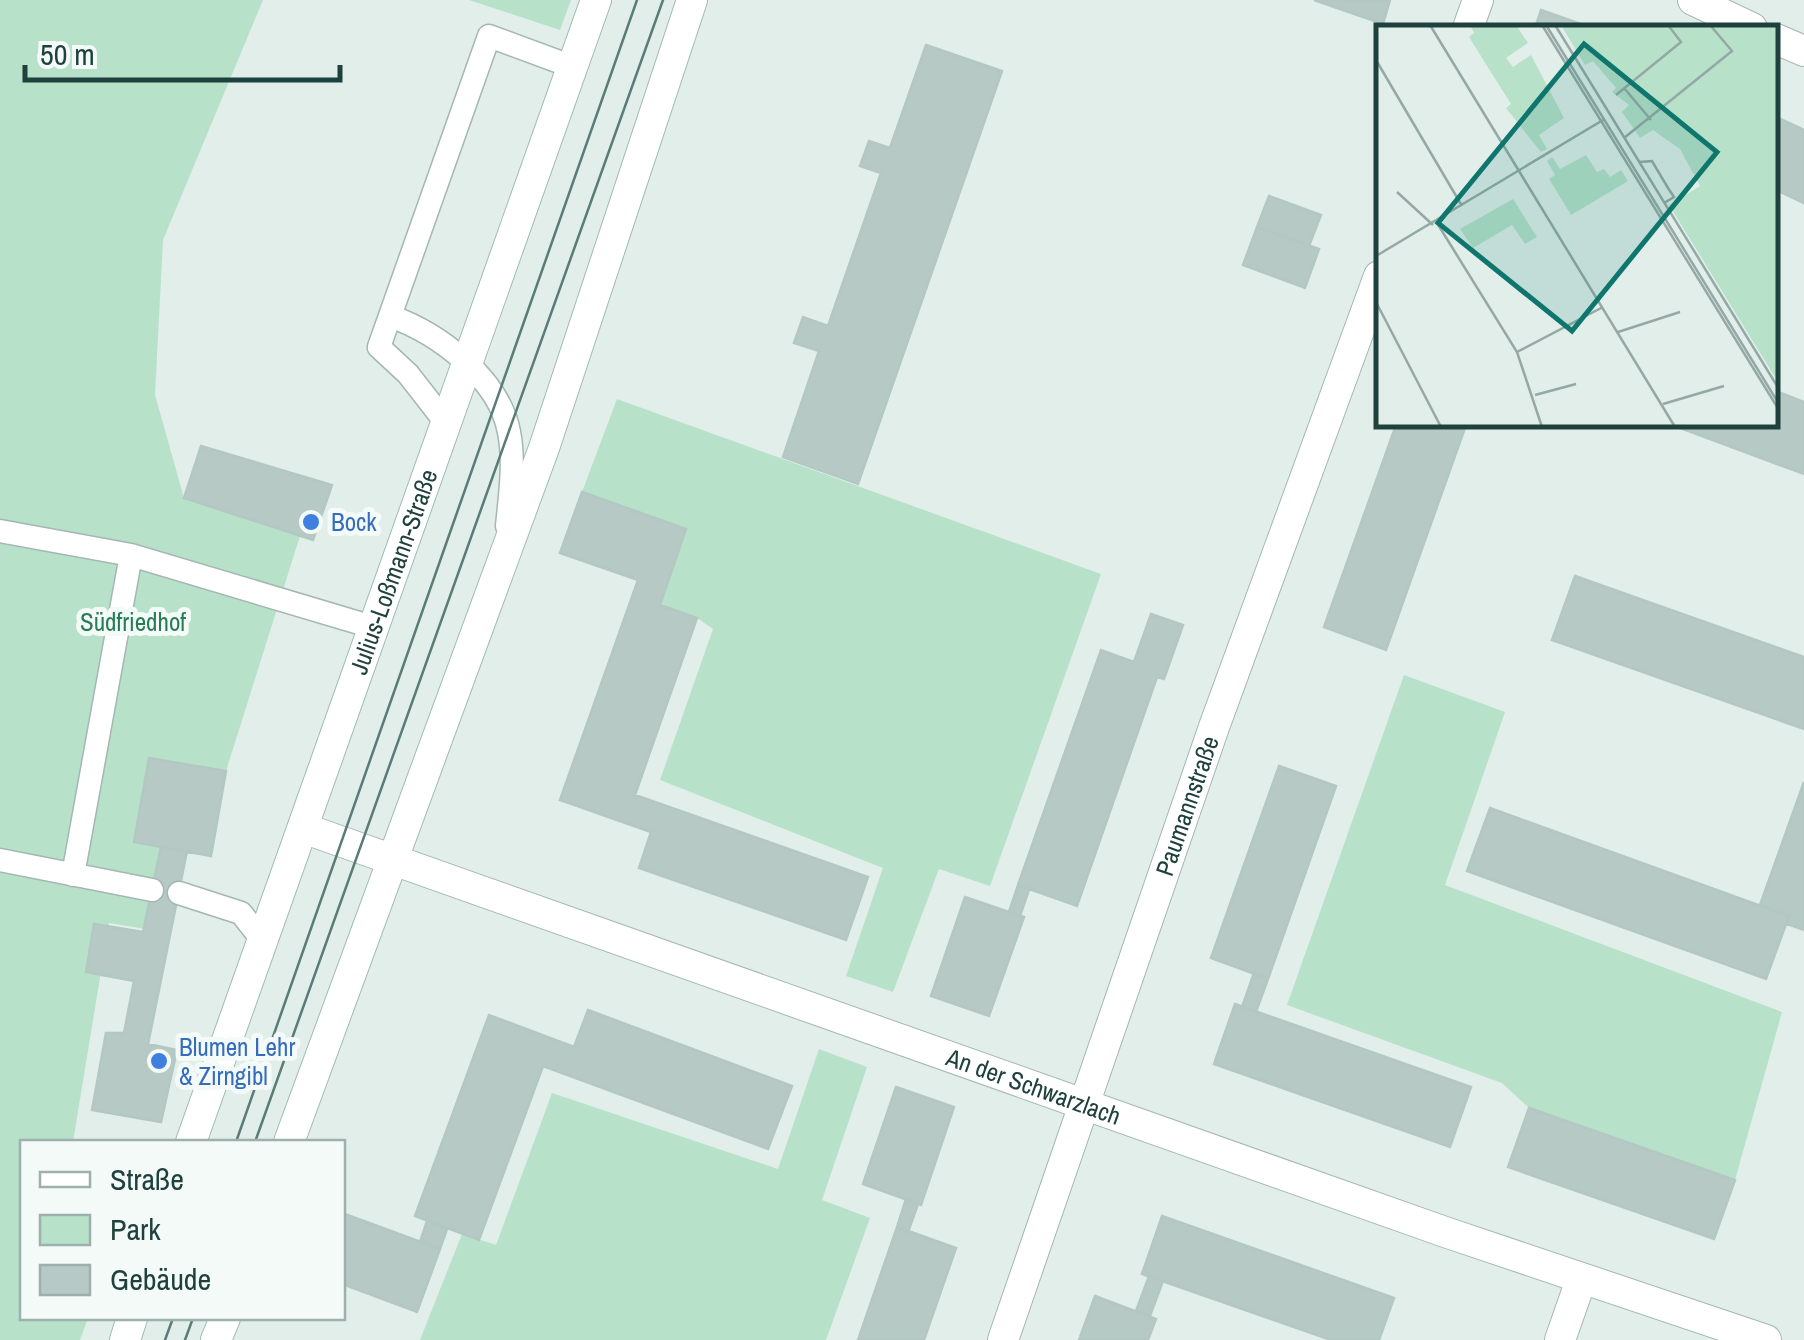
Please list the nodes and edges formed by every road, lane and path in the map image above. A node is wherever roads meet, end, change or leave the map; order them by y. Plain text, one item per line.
1 (596, 0) edge
2 (692, 0) edge
3 (1478, 0) edge
4 (1692, 0) edge
5 (1469, 25) edge
6 (1746, 25) edge
7 (1779, 40) edge
8 (1804, 52) edge
9 (573, 67) junction
10 (1376, 284) edge
11 (390, 316) junction
12 (468, 364) junction
13 (447, 424) junction
14 (0, 531) edge
15 (505, 554) junction
16 (131, 555) junction
17 (376, 628) junction
18 (303, 828) junction
19 (0, 860) edge
20 (394, 862) junction
21 (73, 876) junction
22 (152, 890) dead end
23 (178, 894) dead end
24 (263, 941) junction
25 (1084, 1106) junction
26 (192, 1140) edge
27 (290, 1140) edge
28 (1581, 1280) junction
29 (1003, 1340) edge
30 (1560, 1340) edge
31 (1766, 1340) edge

1 - 9 street, Julius-Loßmann-Straße
2 - 15 street
3 - 5 street
4 - 6 street
7 - 8 street
9 - 11 lane
9 - 12 street, Julius-Loßmann-Straße
10 - 25 street, Paumannstraße
11 - 12 lane
11 - 13 lane
12 - 13 street, Julius-Loßmann-Straße
12 - 15 lane
13 - 17 street, Julius-Loßmann-Straße
14 - 16 lane
15 - 20 street
16 - 17 lane
16 - 21 lane
17 - 18 street, Julius-Loßmann-Straße
18 - 20 street, An der Schwarzlach
18 - 24 street, Julius-Loßmann-Straße
19 - 21 lane
20 - 25 street, An der Schwarzlach
20 - 27 street
21 - 22 lane
23 - 24 lane
24 - 26 street, Julius-Loßmann-Straße
25 - 28 street, An der Schwarzlach
25 - 29 street, Paumannstraße
28 - 30 street
28 - 31 street, An der Schwarzlach

